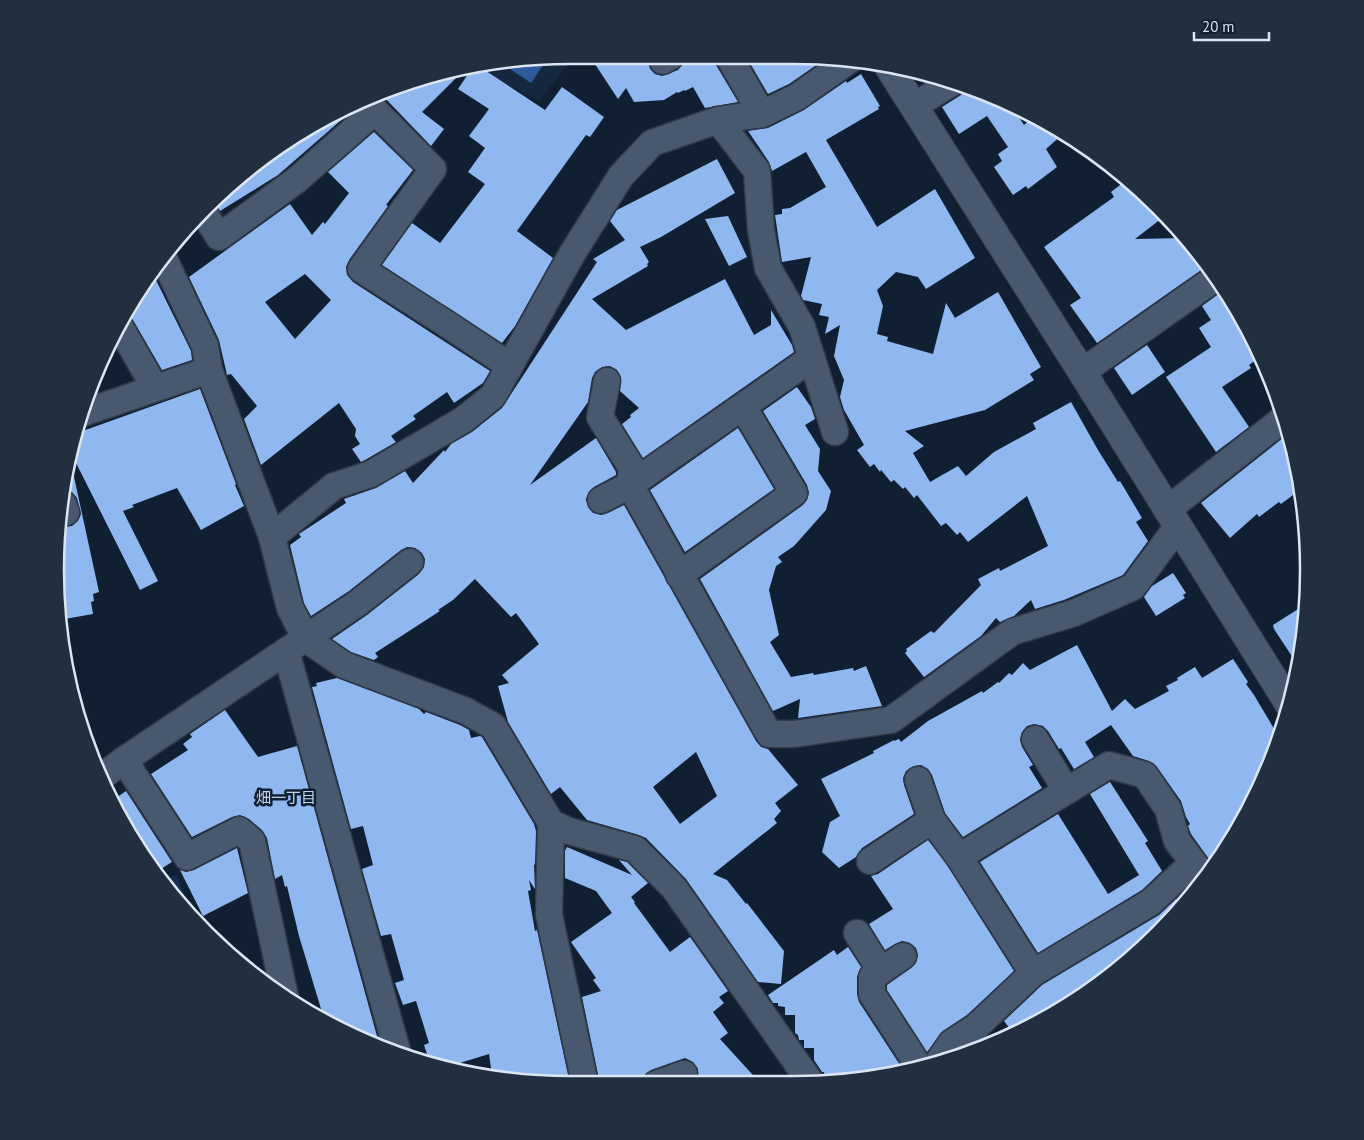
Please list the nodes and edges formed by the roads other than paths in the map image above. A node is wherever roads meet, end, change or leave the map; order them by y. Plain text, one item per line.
1 (733, 64) edge
2 (841, 66) edge
3 (893, 73) edge
4 (945, 87) edge
5 (372, 106) edge
6 (914, 106) junction
7 (762, 114) junction
8 (718, 120) junction
9 (207, 217) edge
10 (166, 264) edge
11 (1210, 282) edge
12 (123, 333) edge
13 (812, 358) junction
14 (510, 366) junction
15 (209, 370) junction
16 (1082, 372) junction
17 (607, 381) dead end
18 (155, 388) junction
19 (743, 407) junction
20 (90, 411) edge
21 (1278, 423) edge
22 (835, 432) dead end
23 (630, 485) junction
24 (601, 500) dead end
25 (1172, 518) junction
26 (272, 537) junction
27 (410, 562) dead end
28 (679, 575) junction
29 (296, 645) junction
30 (1284, 696) edge
31 (1035, 738) dead end
32 (124, 760) junction
33 (106, 773) edge
34 (918, 780) dead end
35 (1066, 790) junction
36 (932, 820) junction
37 (551, 823) junction
38 (959, 857) junction
39 (870, 860) dead end
40 (1199, 871) edge
41 (857, 933) dead end
42 (903, 956) dead end
43 (881, 971) junction
44 (1033, 973) junction
45 (283, 987) edge
46 (396, 1045) edge
47 (945, 1053) edge
48 (916, 1061) edge
49 (684, 1074) dead end
50 (583, 1076) edge
51 (678, 1076) edge
52 (806, 1076) edge

1 - 7 street
2 - 7 street
3 - 6 street
4 - 6 street
5 - 9 street
5 - 14 street
6 - 16 street
7 - 8 street
8 - 13 street
8 - 14 street
10 - 15 street
11 - 16 street
12 - 18 street
13 - 19 street
13 - 22 street
14 - 26 street
15 - 18 street
15 - 26 street
16 - 25 street
17 - 23 street
18 - 20 street
19 - 23 street
19 - 28 street
21 - 25 street
23 - 24 street
23 - 28 street
25 - 28 street
25 - 30 street
26 - 29 street
27 - 29 street
29 - 32 street
29 - 37 street
29 - 46 street
31 - 35 street
32 - 33 street
32 - 45 street
34 - 36 street
35 - 38 street
35 - 40 street
36 - 38 street
36 - 39 street
37 - 50 street
37 - 52 street
38 - 44 street
40 - 44 street
41 - 43 street
42 - 43 street
43 - 48 street
44 - 47 street
49 - 51 street

